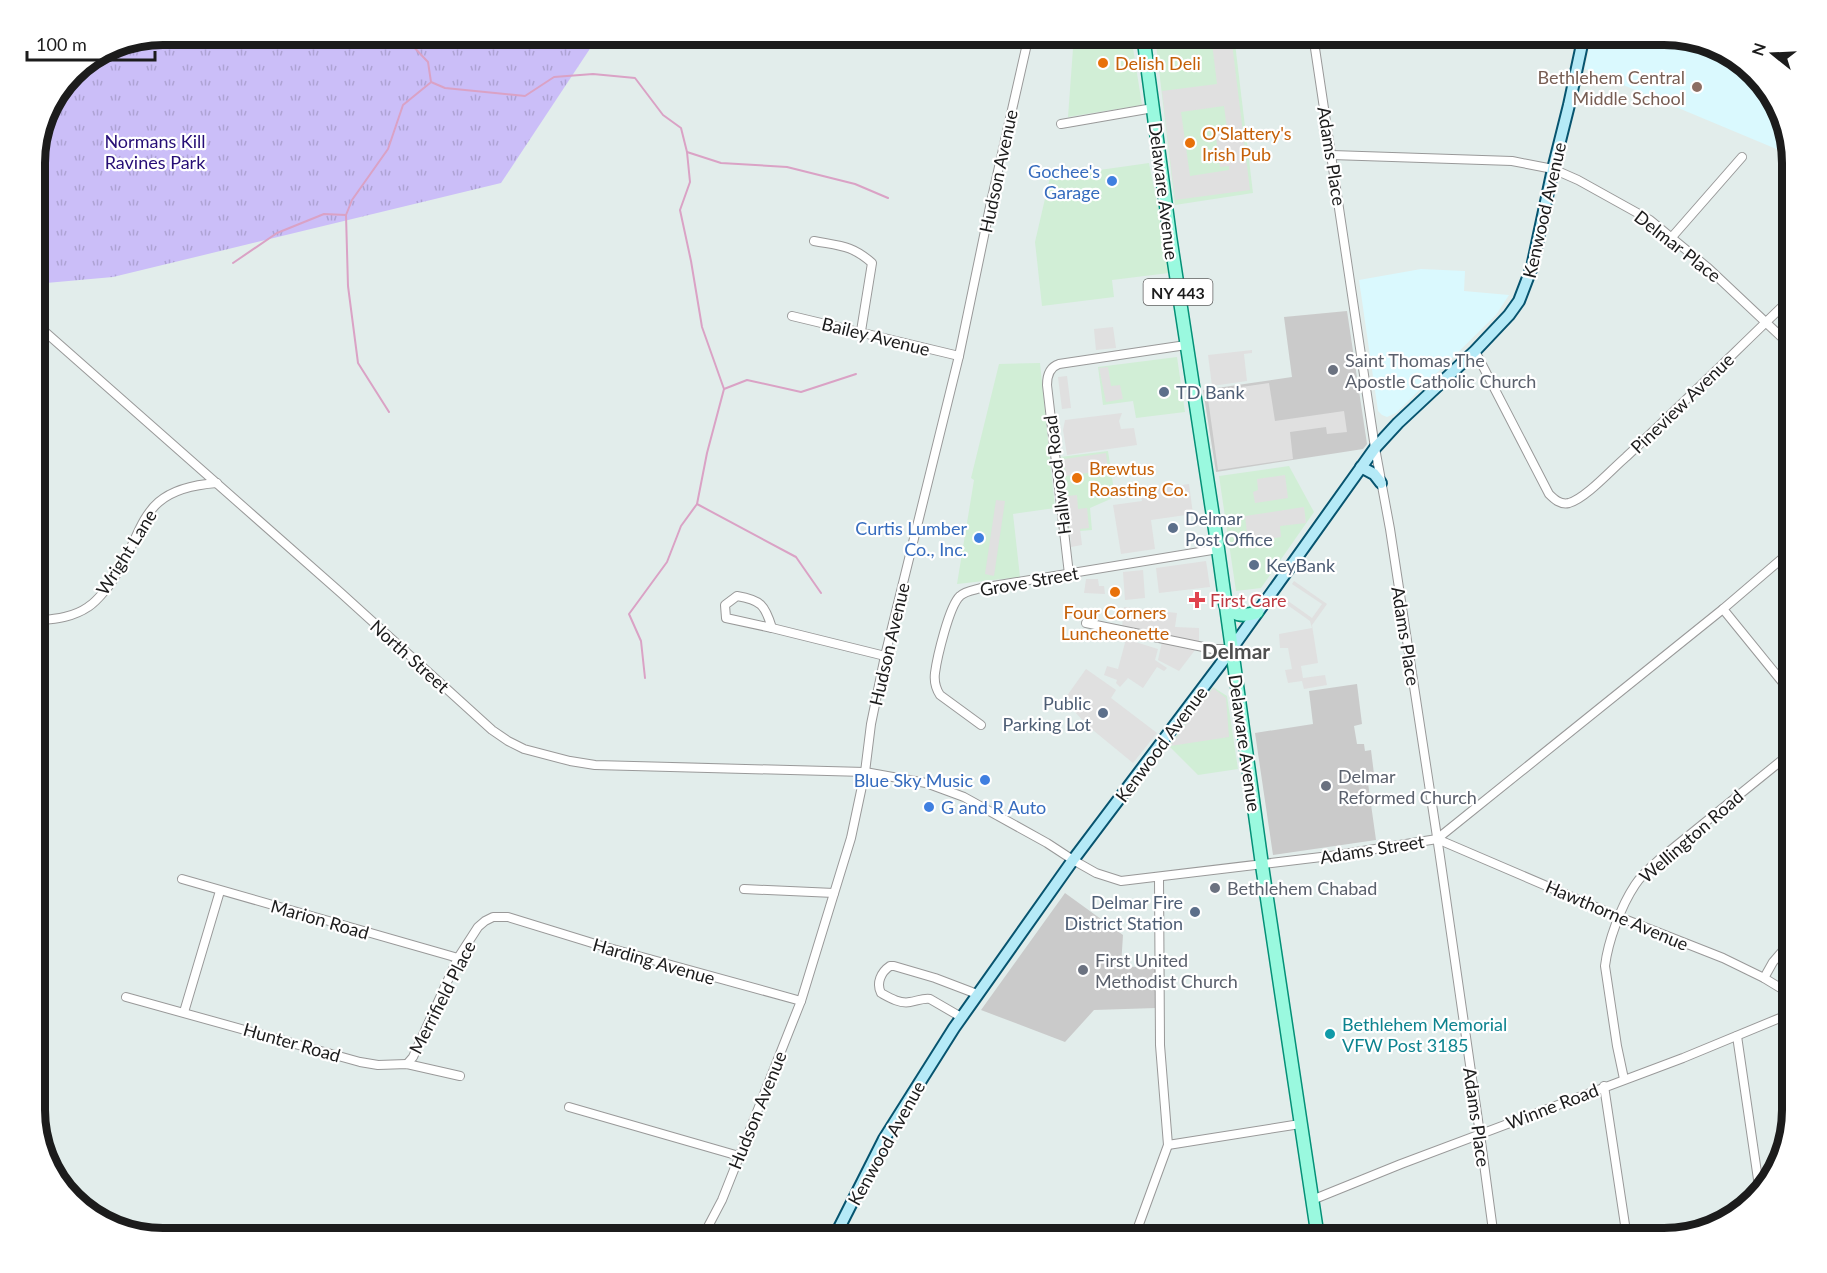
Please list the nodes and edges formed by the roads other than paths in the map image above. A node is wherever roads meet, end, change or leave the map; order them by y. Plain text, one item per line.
1 (1027, 45) edge
2 (1144, 45) edge
3 (1315, 45) edge
4 (1582, 45) edge
5 (1153, 108) junction
6 (1061, 124) dead end
7 (1332, 155) junction
8 (1743, 158) dead end
9 (1553, 170) junction
10 (1672, 237) junction
11 (814, 241) dead end
12 (1782, 307) edge
13 (792, 316) dead end
14 (1766, 323) junction
15 (45, 332) edge
16 (861, 332) junction
17 (1782, 338) edge
18 (1186, 345) junction
19 (1475, 351) junction
20 (959, 356) junction
21 (1375, 448) junction
22 (1361, 467) junction
23 (217, 483) junction
24 (1381, 483) junction
25 (1218, 549) junction
26 (1782, 559) edge
27 (1069, 574) junction
28 (1225, 604) junction
29 (1723, 609) junction
30 (1257, 612) junction
31 (45, 620) edge
32 (1086, 622) dead end
33 (772, 628) junction
34 (1232, 649) junction
35 (885, 656) junction
36 (1782, 682) edge
37 (981, 725) dead end
38 (1782, 760) edge
39 (865, 772) junction
40 (875, 773) joint
41 (1437, 839) junction
42 (1073, 860) junction
43 (1262, 864) junction
44 (1159, 877) junction
45 (182, 879) dead end
46 (744, 889) dead end
47 (220, 891) junction
48 (834, 893) junction
49 (508, 917) joint
50 (1619, 917) junction
51 (1782, 952) edge
52 (458, 958) junction
53 (1764, 978) junction
54 (1782, 989) edge
55 (977, 994) junction
56 (126, 997) dead end
57 (801, 1001) junction
58 (184, 1012) junction
59 (961, 1017) junction
60 (1782, 1017) edge
61 (1737, 1036) junction
62 (407, 1064) junction
63 (460, 1076) dead end
64 (1624, 1079) junction
65 (1605, 1086) junction
66 (569, 1107) dead end
67 (1300, 1124) junction
68 (1480, 1134) junction
69 (1168, 1145) junction
70 (739, 1156) junction
71 (1758, 1181) edge
72 (1312, 1200) junction
73 (708, 1228) edge
74 (840, 1228) edge
75 (1138, 1228) edge
76 (1316, 1228) edge
77 (1493, 1228) edge
78 (1625, 1228) edge

1 - 20 street, Hudson Avenue
2 - 5 main road, Delaware Avenue / NY 443
3 - 7 street, Adams Place
4 - 9 street, Kenwood Avenue
5 - 6 street
5 - 18 main road, Delaware Avenue / NY 443
7 - 9 street, Delmar Place
7 - 21 street, Adams Place
8 - 10 street
9 - 10 street, Delmar Place
9 - 19 street, Kenwood Avenue
10 - 14 street, Delmar Place
11 - 16 street
12 - 14 street, Pineview Avenue
13 - 16 street, Bailey Avenue
14 - 17 street, Delmar Place
14 - 19 street, Pineview Avenue
15 - 23 street, North Street
16 - 20 street, Bailey Avenue
18 - 25 main road, Delaware Avenue / NY 443
18 - 27 street, Hallwood Road
19 - 21 street, Kenwood Avenue
20 - 35 street, Hudson Avenue
21 - 22 street, Kenwood Avenue
21 - 24 street, Adams Place
22 - 24 street
22 - 30 street, Kenwood Avenue
23 - 31 street, Wright Lane
23 - 39 street, North Street
24 - 41 street, Adams Place
25 - 27 street, Grove Street
25 - 28 main road, Delaware Avenue / NY 443
26 - 29 street, Adams Street
27 - 37 street, Grove Street
28 - 30 main road
28 - 34 main road, Delaware Avenue / NY 443
29 - 36 street
29 - 41 street, Adams Street
30 - 34 street, Kenwood Avenue
32 - 34 street
33 - 33 street
33 - 35 street
34 - 42 street, Kenwood Avenue
34 - 43 main road, Delaware Avenue / NY 443
35 - 39 street, Hudson Avenue
38 - 50 street, Wellington Road
39 - 40 street, North Street
39 - 48 street, Hudson Avenue
40 - 42 street, Adams Street
41 - 43 street, Adams Street
41 - 50 street, Hawthorne Avenue
41 - 68 street, Adams Place
42 - 44 street, Adams Street
42 - 55 street, Kenwood Avenue
43 - 44 street, Adams Street
43 - 67 main road, Delaware Avenue / NY 443
44 - 69 street
45 - 47 street, Marion Road
46 - 48 street
47 - 52 street, Marion Road
47 - 58 street
48 - 57 street, Hudson Avenue
49 - 52 street, Merrifield Place
49 - 57 street, Harding Avenue
50 - 53 street, Hawthorne Avenue
50 - 64 street, Wellington Road
51 - 53 street
52 - 62 street, Merrifield Place
53 - 54 street, Hawthorne Avenue
55 - 59 street, Kenwood Avenue
55 - 59 street
56 - 58 street, Hunter Road
57 - 70 street, Hudson Avenue
58 - 62 street, Hunter Road
59 - 74 street, Kenwood Avenue
60 - 61 street, Winne Road
61 - 64 street, Winne Road
61 - 71 street
62 - 63 street, Hunter Road
64 - 65 street, Winne Road
65 - 68 street, Winne Road
65 - 78 street
66 - 70 street
67 - 69 street
67 - 72 main road, Delaware Avenue / NY 443
68 - 72 street, Winne Road
68 - 77 street, Adams Place
69 - 75 street
70 - 73 street, Hudson Avenue
72 - 76 main road, Delaware Avenue / NY 443

